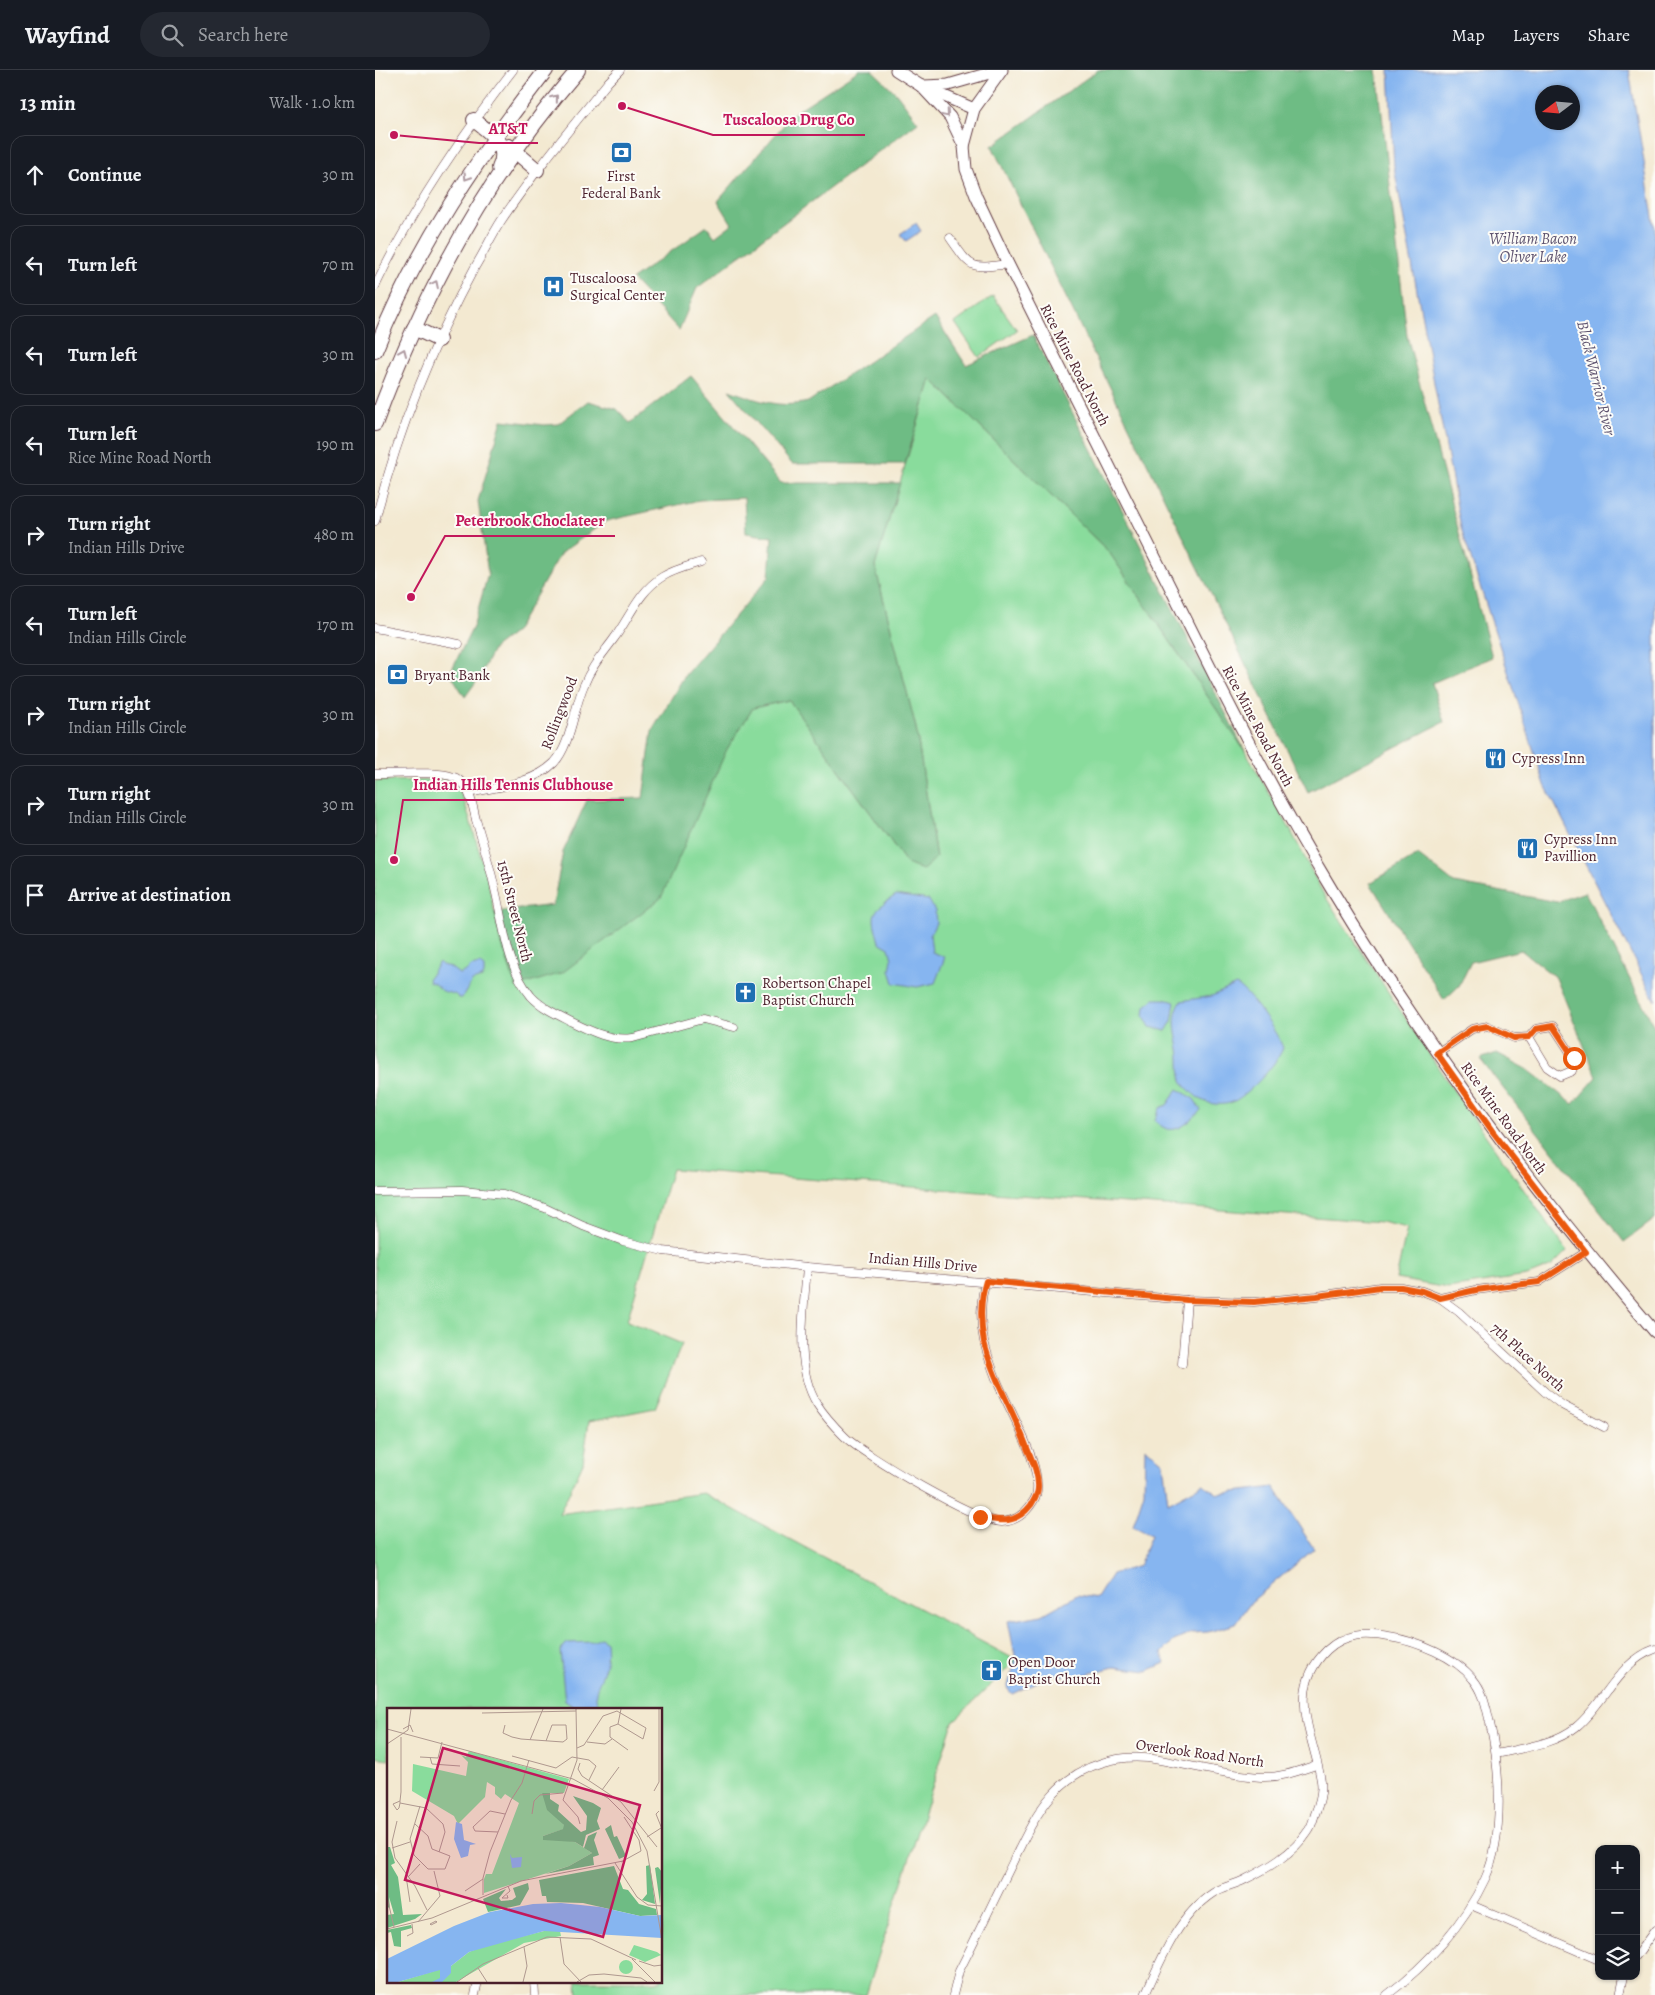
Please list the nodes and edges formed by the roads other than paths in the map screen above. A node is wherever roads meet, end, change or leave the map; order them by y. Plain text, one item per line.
1 (513, 70) edge
2 (546, 70) edge
3 (578, 70) edge
4 (620, 70) edge
5 (896, 70) edge
6 (1001, 70) edge
7 (921, 86) junction
8 (518, 105) junction
9 (974, 109) junction
10 (473, 120) junction
11 (495, 137) junction
12 (964, 146) junction
13 (515, 150) junction
14 (537, 170) junction
15 (491, 187) junction
16 (950, 238) dead end
17 (1008, 264) junction
18 (375, 287) edge
19 (413, 328) junction
20 (439, 340) junction
21 (375, 351) edge
22 (375, 424) edge
23 (375, 521) edge
24 (701, 562) dead end
25 (375, 628) edge
26 (459, 644) dead end
27 (375, 774) edge
28 (469, 793) junction
29 (734, 1027) dead end
30 (1529, 1037) junction
31 (1437, 1053) junction
32 (375, 1191) edge
33 (1586, 1252) junction
34 (807, 1267) junction
35 (986, 1281) junction
36 (1440, 1298) junction
37 (1187, 1300) junction
38 (1655, 1332) edge
39 (1182, 1364) dead end
40 (1604, 1427) dead end
41 (1655, 1649) edge
42 (1497, 1754) junction
43 (1316, 1765) junction
44 (1471, 1904) junction
45 (1655, 1930) edge
46 (1649, 1940) junction
47 (1655, 1946) edge
48 (1640, 1951) edge
49 (1595, 1958) edge
50 (1622, 1980) edge
51 (478, 1982) edge
52 (534, 1982) edge
53 (475, 1995) edge
54 (535, 1995) edge
55 (953, 1995) edge
56 (1145, 1995) edge
57 (1387, 1995) edge
58 (1619, 1995) edge

1 - 10 street
2 - 8 highway
13 -> 3 highway
4 - 14 street
5 - 7 main road, Rice Mine Road North
6 - 7 main road
6 - 9 main road
7 - 9 main road, Rice Mine Road North
7 -> 12 main road, Rice Mine Road North
8 - 11 highway
8 - 13 highway
9 - 12 main road
10 - 11 highway
10 - 18 street
11 - 15 highway
11 -> 21 highway
12 - 17 main road, Rice Mine Road North
13 - 14 highway
13 - 15 highway
14 - 20 street
19 -> 15 highway
16 - 17 street
17 - 31 main road, Rice Mine Road North
19 - 20 highway
22 -> 19 highway
20 - 23 street
24 - 28 street, Rollingwood
25 - 26 street
27 - 28 street
28 - 29 street, 15th Street North
30 - 30 street
30 - 31 street
31 - 33 main road, Rice Mine Road North
32 - 34 street, Indian Hills Drive
33 - 36 street
33 - 38 main road, Rice Mine Road North
34 - 35 street, Indian Hills Drive
34 - 35 street
35 - 37 street, Indian Hills Drive
36 - 37 street, Indian Hills Drive
36 - 40 street, 7th Place North
37 - 39 street
41 - 42 street
42 - 43 street
42 - 44 street
43 - 55 street, Overlook Road North
43 - 56 street
44 - 49 street
44 - 57 street
45 - 46 street
46 - 47 street
46 - 48 street
50 - 58 street
51 - 53 street
52 - 54 street

